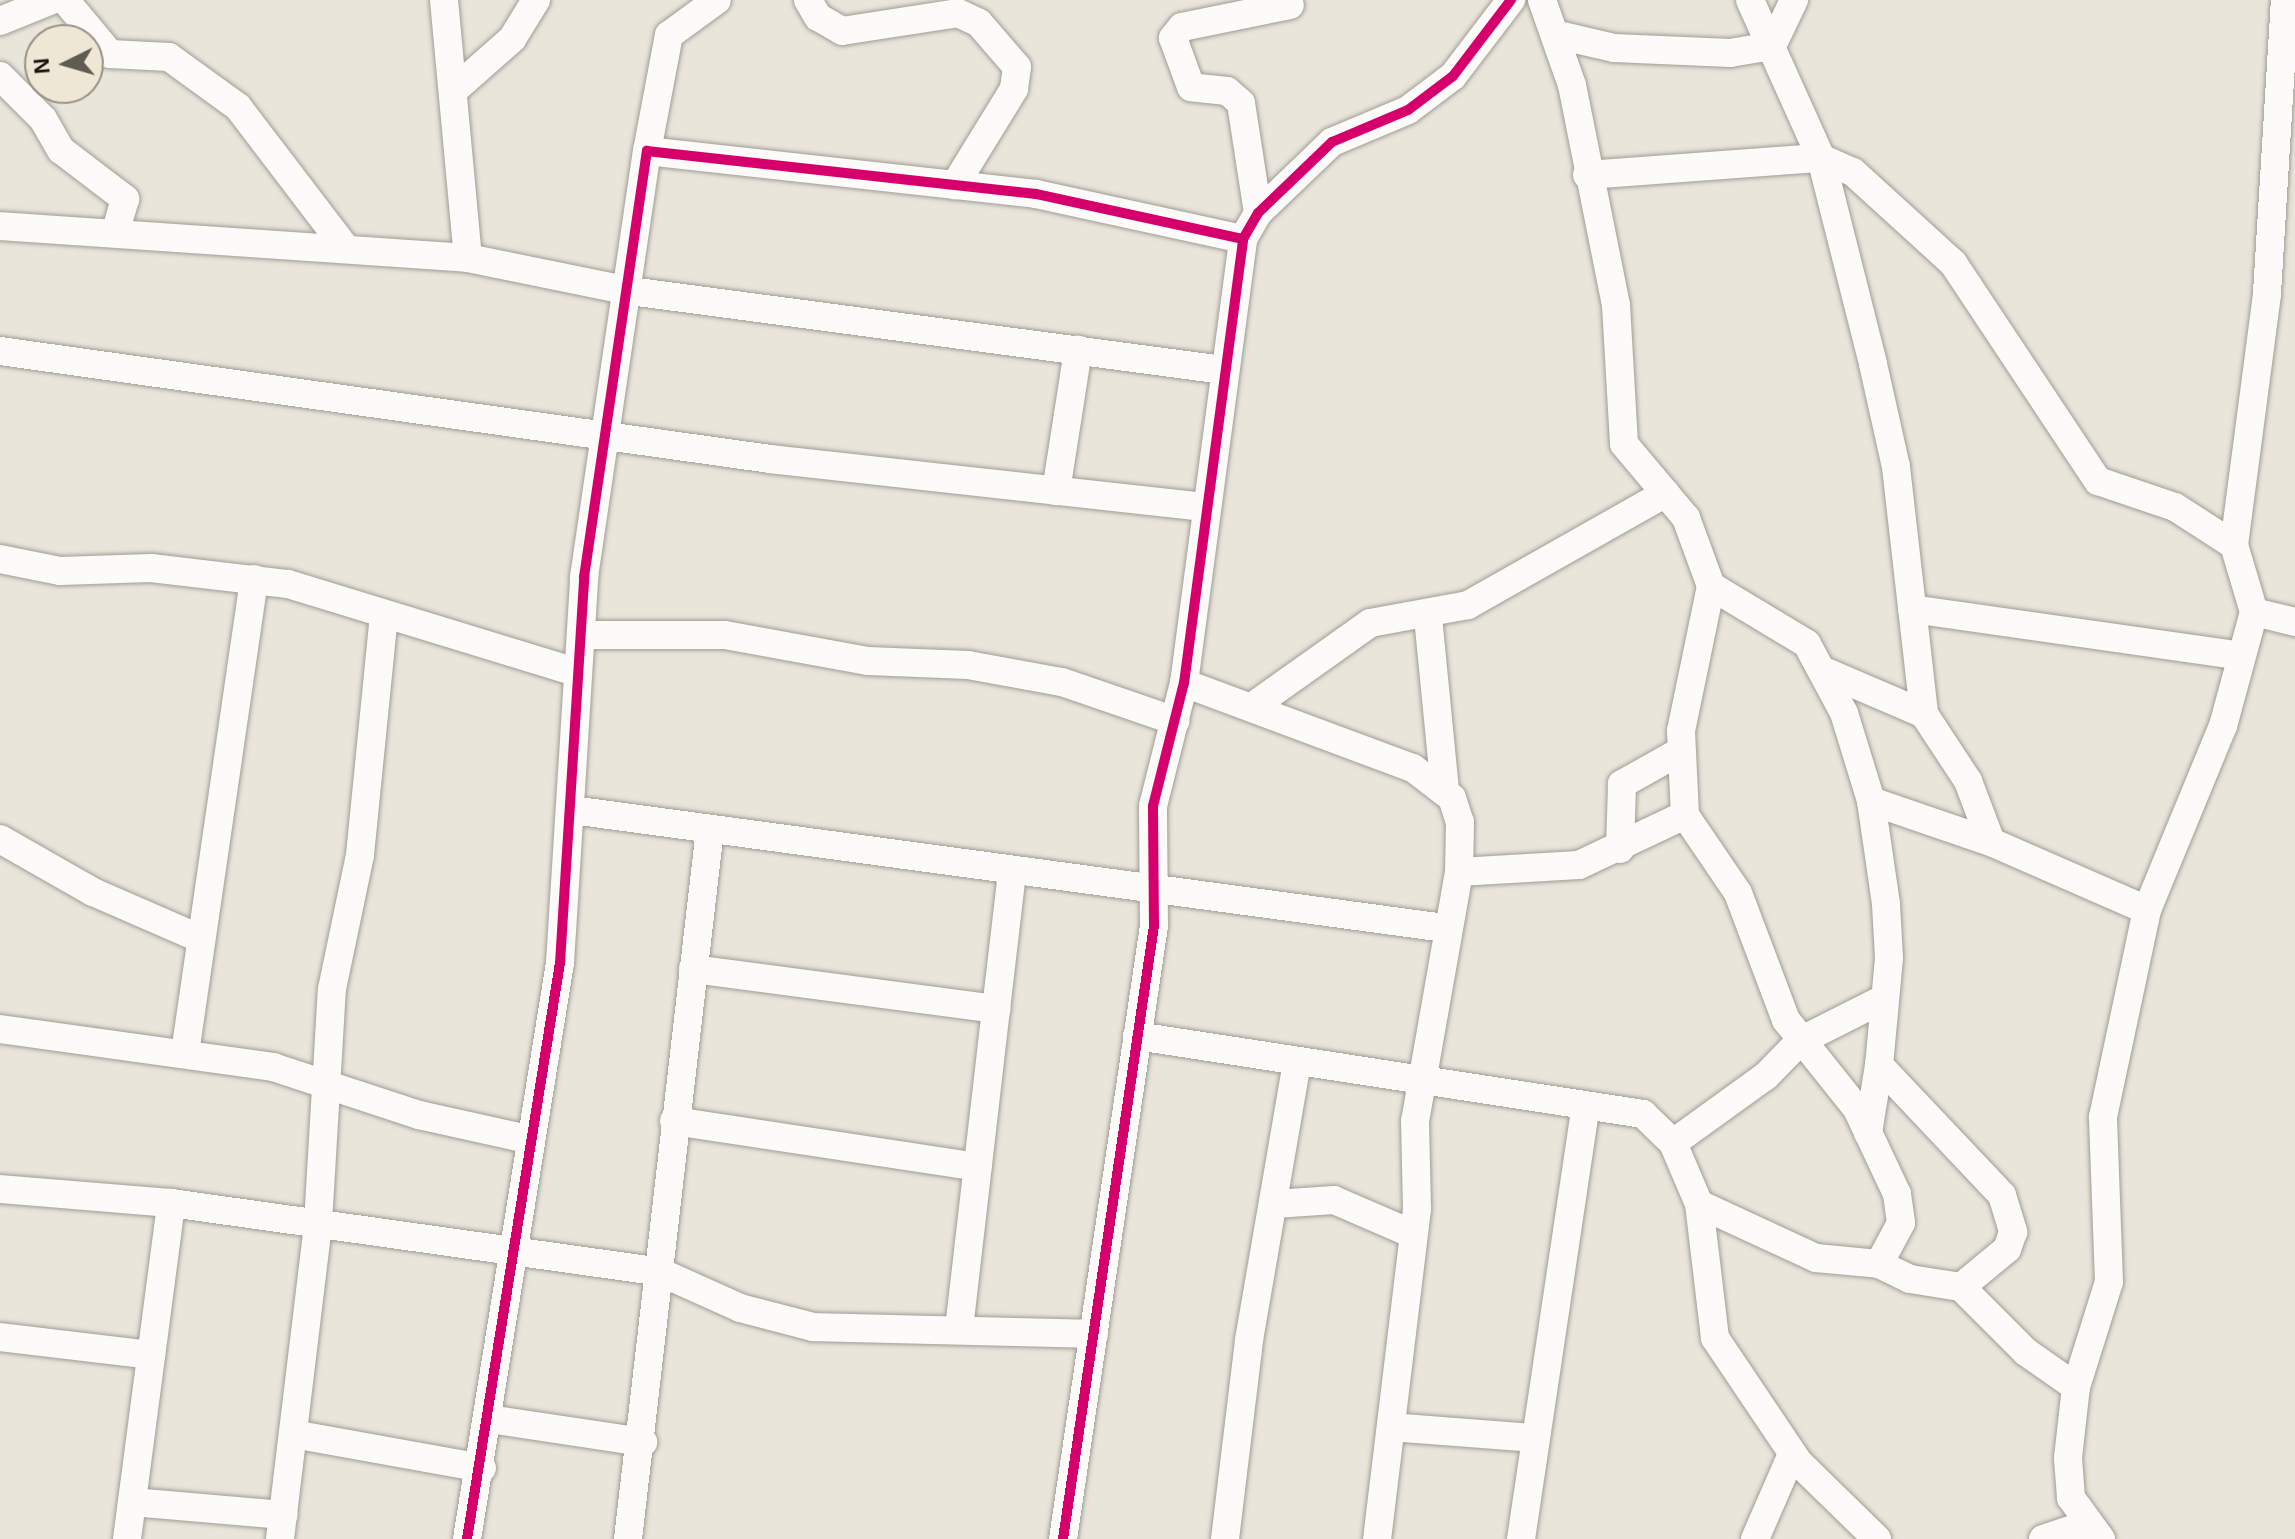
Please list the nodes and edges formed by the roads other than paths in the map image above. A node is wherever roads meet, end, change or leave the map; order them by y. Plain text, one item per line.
1 (52, 0) edge
2 (65, 0) edge
3 (444, 0) edge
4 (536, 0) edge
5 (717, 0) edge
6 (808, 0) edge
7 (1511, 0) edge
8 (1542, 0) edge
9 (1750, 0) edge
10 (1794, 0) edge
11 (2285, 0) edge
12 (1290, 5) dead end
13 (981, 11) edge
14 (0, 21) edge
15 (1558, 35) junction
16 (1772, 46) junction
17 (0, 76) edge
18 (453, 91) junction
19 (647, 151) junction
20 (1821, 158) junction
21 (1587, 175) junction
22 (955, 185) junction
23 (1258, 213) junction
24 (0, 226) edge
25 (116, 231) junction
26 (1243, 239) junction
27 (344, 246) junction
28 (468, 258) junction
29 (630, 291) junction
30 (1078, 350) junction
31 (0, 351) edge
32 (1224, 370) junction
33 (608, 434) junction
34 (1056, 491) junction
35 (1666, 493) junction
36 (1206, 507) junction
37 (2234, 545) junction
38 (0, 559) edge
39 (254, 579) junction
40 (1711, 586) junction
41 (1912, 609) junction
42 (2254, 612) junction
43 (384, 616) junction
44 (1428, 617) junction
45 (2295, 622) edge
46 (584, 635) junction
47 (2242, 656) junction
48 (575, 672) junction
49 (1826, 672) junction
50 (1184, 683) junction
51 (1252, 707) junction
52 (1924, 714) junction
53 (1175, 721) junction
54 (1679, 752) junction
55 (1445, 789) junction
56 (1871, 801) junction
57 (572, 810) junction
58 (1685, 815) junction
59 (710, 829) junction
60 (0, 839) edge
61 (1991, 842) junction
62 (1620, 849) junction
63 (1459, 872) junction
64 (1012, 873) junction
65 (1152, 887) junction
66 (2147, 910) junction
67 (1445, 928) junction
68 (199, 938) junction
69 (693, 969) junction
70 (1885, 998) junction
71 (996, 1009) junction
72 (0, 1029) edge
73 (1137, 1036) junction
74 (1800, 1041) junction
75 (185, 1053) junction
76 (1297, 1061) junction
77 (1879, 1065) junction
78 (1425, 1077) junction
79 (328, 1088) junction
80 (1585, 1109) junction
81 (674, 1121) junction
82 (1868, 1134) junction
83 (527, 1139) junction
84 (1673, 1143) junction
85 (978, 1167) junction
86 (0, 1189) edge
87 (171, 1203) junction
88 (1275, 1204) junction
89 (1699, 1204) junction
90 (318, 1223) junction
91 (1413, 1234) junction
92 (514, 1253) junction
93 (1879, 1264) junction
94 (660, 1272) junction
95 (1961, 1287) junction
96 (959, 1330) junction
97 (1094, 1334) junction
98 (0, 1337) edge
99 (151, 1355) junction
100 (2076, 1387) junction
101 (489, 1419) junction
102 (1391, 1427) junction
103 (293, 1434) junction
104 (1535, 1438) junction
105 (643, 1442) junction
106 (1792, 1454) junction
107 (482, 1468) junction
108 (132, 1502) junction
109 (281, 1527) edge
110 (2093, 1532) edge
111 (127, 1539) edge
112 (467, 1539) edge
113 (628, 1539) edge
114 (1063, 1539) edge
115 (1225, 1539) edge
116 (1377, 1539) edge
117 (1521, 1539) edge
118 (1755, 1539) edge
119 (1877, 1539) edge
120 (2043, 1539) edge

1 - 14 street
2 - 27 street
3 - 18 street
4 - 18 street
5 - 19 street
6 - 13 street
7 - 23 street
8 - 15 street
9 - 16 street
10 - 16 street
11 - 37 street
12 - 23 street
13 - 22 street
15 - 16 street
15 - 21 street
16 - 20 street
17 - 25 street
18 - 28 street
19 - 22 street
19 - 29 street
20 - 21 street
20 - 37 street
20 - 41 street
21 - 35 street
22 - 26 street
23 - 26 street
24 - 25 street
25 - 27 street
26 - 32 street
27 - 28 street
28 - 29 street
29 - 30 street
29 - 33 street
30 - 32 street
30 - 34 street
31 - 33 street
32 - 36 street
33 - 34 street
33 - 46 street
34 - 36 street
35 - 40 street
35 - 44 street
36 - 50 street
37 - 42 street
38 - 39 street
39 - 43 street
39 - 68 street
40 - 49 street
40 - 54 street
41 - 47 street
41 - 52 street
42 - 45 street
42 - 47 street
43 - 48 street
43 - 79 street
44 - 51 street
44 - 55 street
46 - 48 street
46 - 53 street
47 - 66 street
48 - 57 street
49 - 52 street
49 - 56 street
50 - 51 street
50 - 53 street
51 - 55 street
52 - 61 street
53 - 65 street
54 - 58 street
54 - 62 street
55 - 63 street
56 - 61 street
56 - 70 street
57 - 59 street
57 - 83 street
58 - 62 street
58 - 74 street
59 - 64 street
59 - 69 street
60 - 68 street
61 - 66 street
62 - 63 street
63 - 67 street
64 - 65 street
64 - 71 street
65 - 67 street
65 - 73 street
66 - 100 street
67 - 78 street
68 - 75 street
69 - 71 street
69 - 81 street
70 - 74 street
70 - 77 street
71 - 85 street
72 - 75 street
73 - 76 street
73 - 97 street
74 - 82 street
74 - 84 street
75 - 79 street
76 - 78 street
76 - 88 street
77 - 82 street
77 - 95 street
78 - 80 street
78 - 91 street
79 - 83 street
79 - 90 street
80 - 84 street
80 - 104 street
81 - 85 street
81 - 94 street
82 - 93 street
83 - 92 street
84 - 89 street
85 - 96 street
86 - 87 street
87 - 90 street
87 - 99 street
88 - 91 street
88 - 115 street
89 - 93 street
89 - 106 street
90 - 92 street
90 - 103 street
91 - 102 street
92 - 94 street
92 - 101 street
93 - 95 street
94 - 96 street
94 - 105 street
95 - 100 street
96 - 97 street
97 - 114 street
98 - 99 street
99 - 108 street
100 - 110 street
101 - 105 street
101 - 107 street
102 - 104 street
102 - 116 street
103 - 107 street
103 - 109 street
104 - 117 street
105 - 113 street
106 - 118 street
106 - 119 street
107 - 112 street
108 - 109 street
108 - 111 street
110 - 120 street

